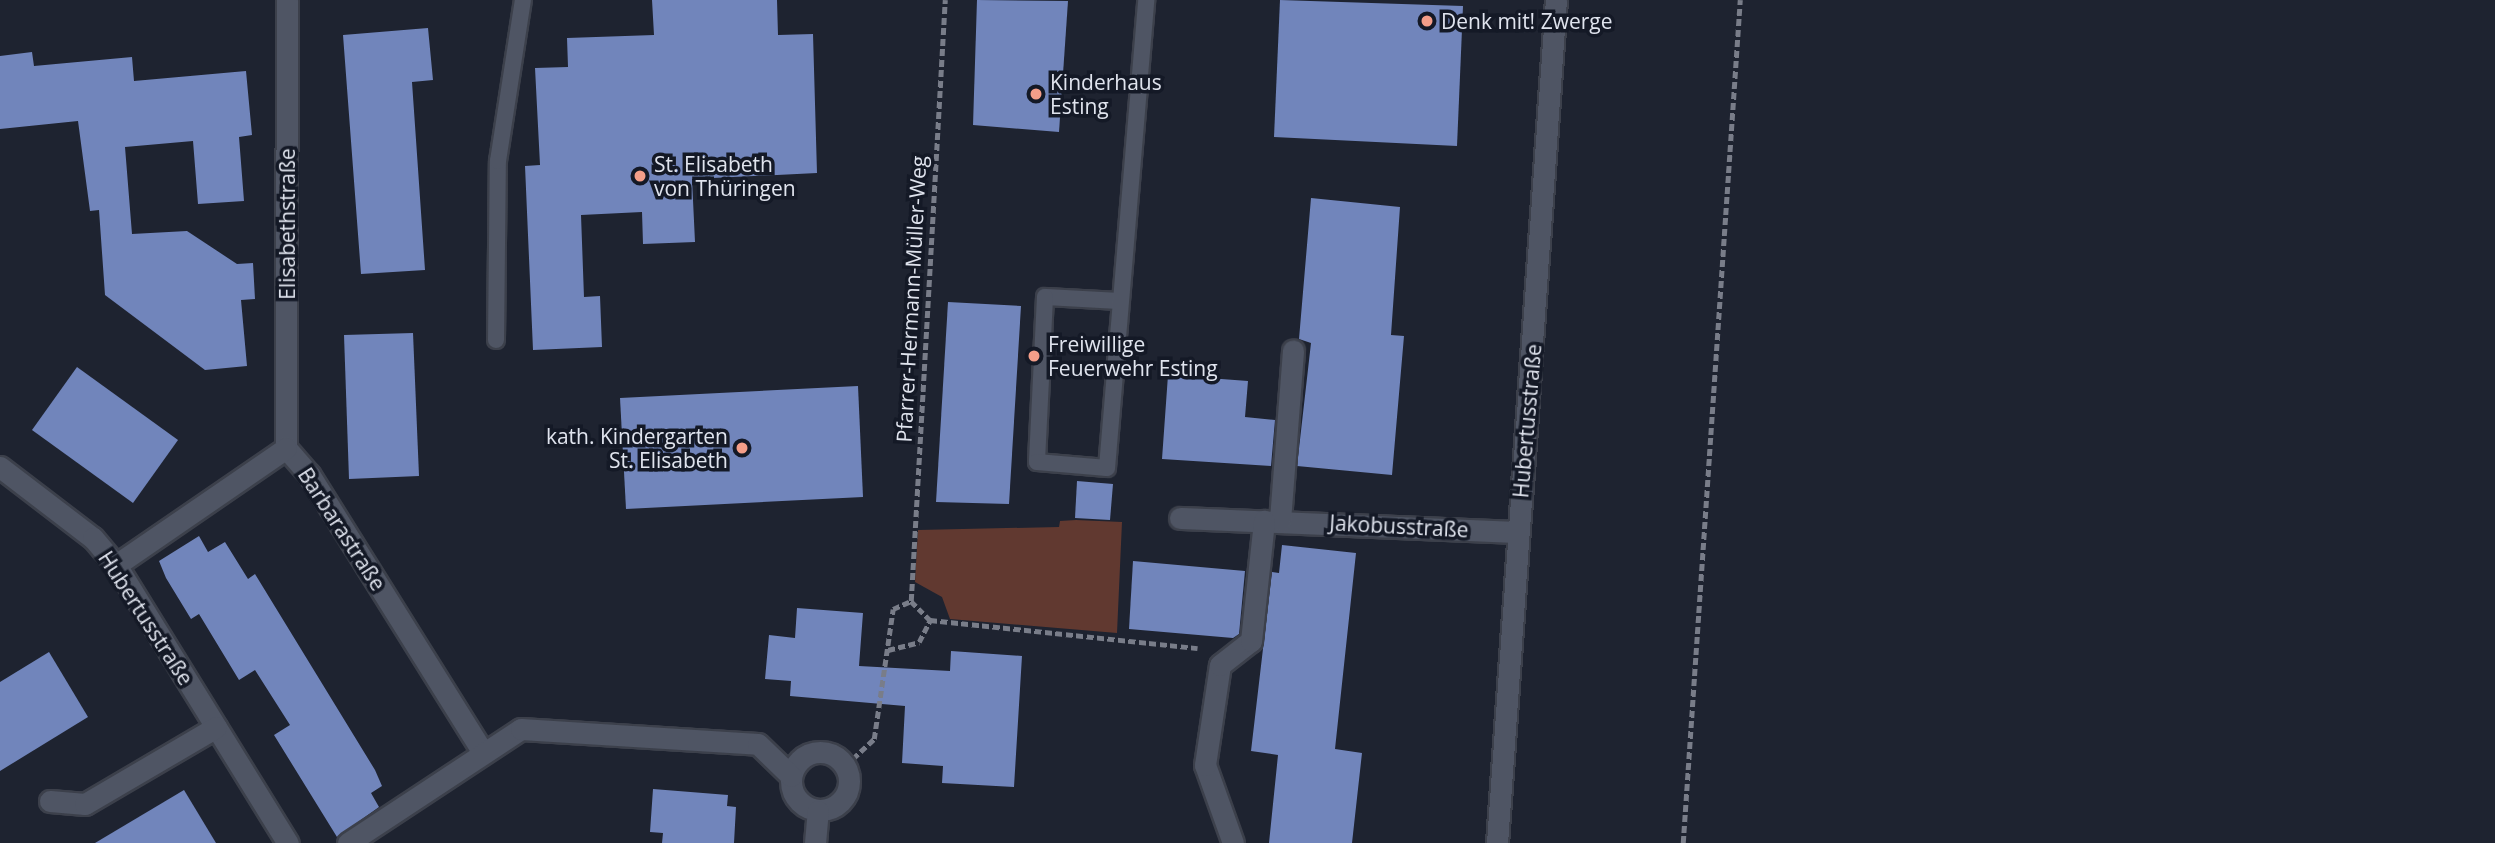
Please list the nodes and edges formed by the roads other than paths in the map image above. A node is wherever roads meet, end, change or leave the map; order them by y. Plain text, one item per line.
1 (287, 0) edge
2 (523, 0) edge
3 (1146, 0) edge
4 (1556, 0) edge
5 (1120, 301) junction
6 (496, 340) dead end
7 (1293, 350) dead end
8 (286, 448) junction
9 (0, 467) edge
10 (1180, 518) dead end
11 (1272, 521) junction
12 (1518, 532) junction
13 (116, 565) junction
14 (216, 727) junction
15 (482, 751) junction
16 (791, 776) junction
17 (50, 801) dead end
18 (818, 811) junction
19 (288, 843) edge
20 (348, 843) edge
21 (815, 843) edge
22 (1233, 843) edge
23 (1497, 843) edge

1 - 8 street, Elisabethstraße
2 - 6 lane
3 - 5 lane
4 - 12 street, Hubertusstraße
5 - 5 lane
7 - 11 street
8 - 13 street, Barbarastraße
8 - 15 street, Barbarastraße
9 - 13 street, Hubertusstraße
10 - 11 street, Jakobusstraße
11 - 12 street, Jakobusstraße
11 - 22 street
12 - 23 street, Hubertusstraße
13 - 14 street, Hubertusstraße
14 - 17 street
14 - 19 street, Hubertusstraße
15 - 16 street
15 - 20 street
16 - 18 street
16 - 18 street
18 - 21 street

